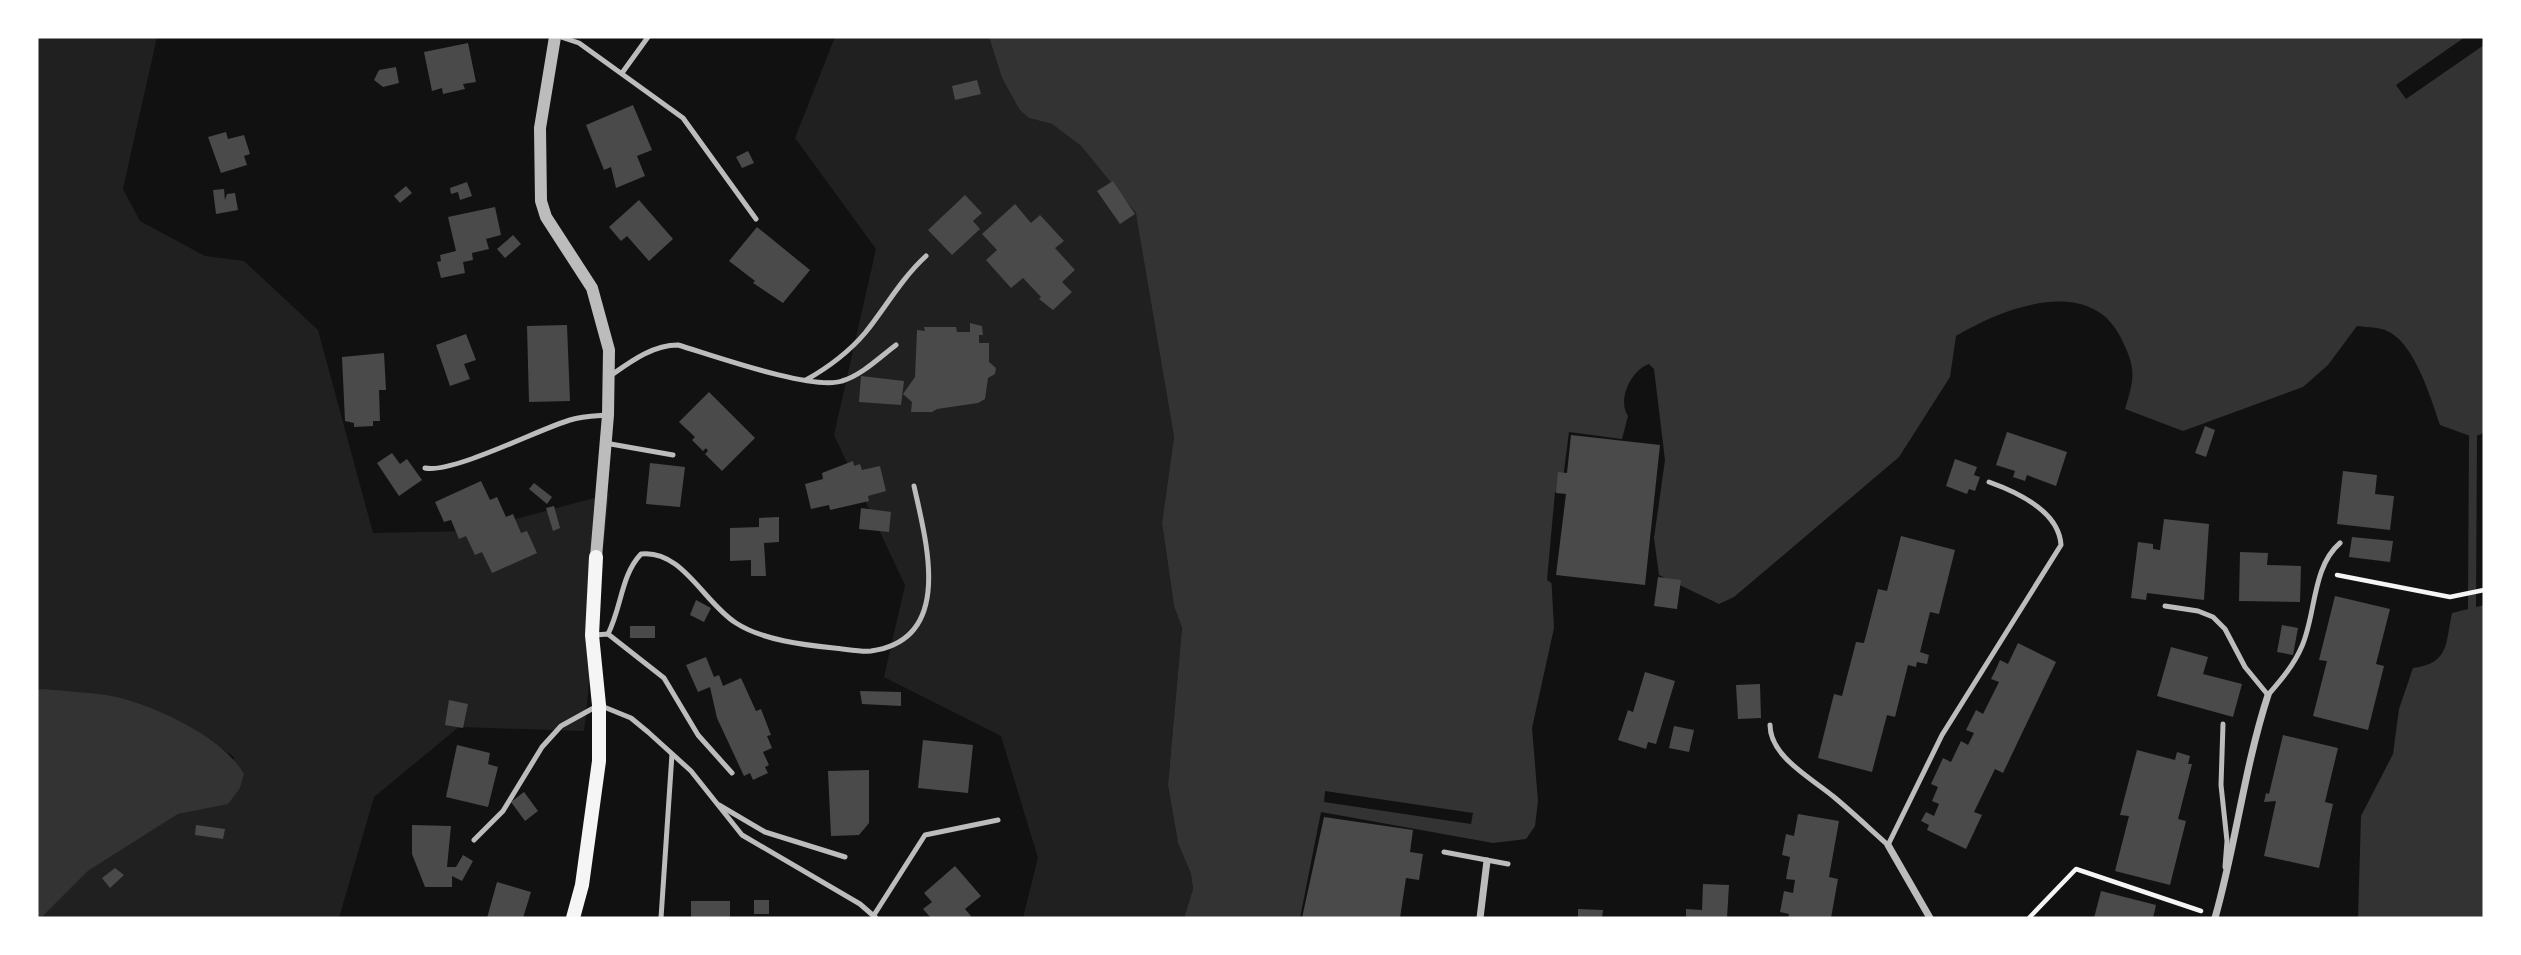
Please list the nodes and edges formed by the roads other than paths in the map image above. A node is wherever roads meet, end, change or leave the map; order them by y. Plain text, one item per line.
1 (555, 37) edge
2 (561, 37) edge
3 (648, 37) edge
4 (622, 73) junction
5 (756, 219) dead end
6 (926, 256) dead end
7 (896, 345) dead end
8 (610, 376) junction
9 (806, 380) junction
10 (608, 415) junction
11 (606, 443) junction
12 (673, 455) dead end
13 (425, 468) dead end
14 (1989, 482) dead end
15 (914, 486) dead end
16 (2340, 543) dead end
17 (596, 557) joint
18 (2165, 606) dead end
19 (608, 634) junction
20 (592, 635) junction
21 (2268, 695) junction
22 (599, 705) junction
23 (2223, 724) dead end
24 (1770, 725) dead end
25 (672, 754) junction
26 (732, 773) dead end
27 (716, 804) junction
28 (998, 820) dead end
29 (474, 840) dead end
30 (1888, 845) junction
31 (1444, 852) dead end
32 (845, 856) dead end
33 (1487, 861) junction
34 (1508, 864) dead end
35 (2223, 888) junction
36 (875, 917) edge
37 (2215, 917) edge
38 (573, 918) edge
39 (661, 918) edge
40 (1480, 918) edge
41 (1930, 918) edge

1 - 8 street
2 - 4 lane
3 - 4 lane
4 - 5 lane
6 - 9 lane
7 - 9 lane
8 - 9 lane
8 - 10 street
10 - 11 street
10 - 13 lane
11 - 12 lane
11 - 17 street
14 - 30 lane
15 - 19 lane
16 - 21 lane
17 - 20 main road
18 - 21 lane
19 - 20 lane
19 - 26 lane
20 - 22 main road
21 - 35 street
22 - 25 lane
22 - 29 lane
22 - 38 main road
23 - 35 lane
24 - 30 lane
25 - 27 lane
25 - 39 lane
27 - 32 lane
27 - 36 lane
28 - 36 lane
30 - 41 street
31 - 33 lane
33 - 34 lane
33 - 40 street
35 - 37 street

